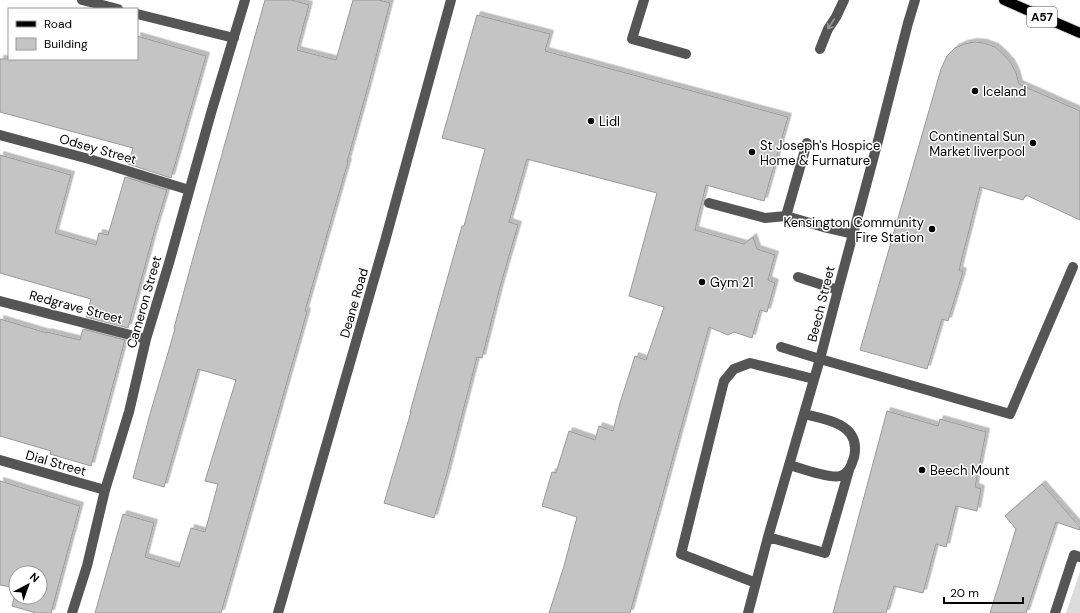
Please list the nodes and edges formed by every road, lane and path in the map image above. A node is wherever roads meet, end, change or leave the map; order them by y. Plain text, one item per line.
1 (82, 0) edge
2 (245, 0) edge
3 (450, 0) edge
4 (644, 0) edge
5 (844, 0) edge
6 (915, 0) edge
7 (1004, 0) edge
8 (114, 8) edge
9 (138, 14) edge
10 (1080, 33) edge
11 (234, 38) junction
12 (820, 49) dead end
13 (686, 54) dead end
14 (0, 135) edge
15 (807, 143) dead end
16 (189, 190) junction
17 (709, 203) dead end
18 (786, 216) junction
19 (853, 234) junction
20 (1073, 267) dead end
21 (798, 277) dead end
22 (838, 290) junction
23 (0, 301) edge
24 (146, 339) junction
25 (781, 347) dead end
26 (820, 359) junction
27 (814, 379) junction
28 (804, 414) junction
29 (0, 460) edge
30 (790, 465) junction
31 (849, 470) junction
32 (106, 490) junction
33 (768, 537) junction
34 (1080, 558) edge
35 (756, 583) junction
36 (72, 613) edge
37 (278, 613) edge
38 (748, 613) edge
39 (1055, 613) edge

1 - 8 street
2 - 11 street, Cameron Street
3 - 37 street, Deane Road
4 - 13 street
5 -> 12 street
6 - 19 street, Beech Street
7 - 10 main road, A57
9 - 11 street
11 - 16 street, Cameron Street
14 - 16 street, Odsey Street
15 - 18 street
16 - 24 street, Cameron Street
17 - 18 street
18 - 19 street
19 - 22 street, Beech Street
20 - 26 street
21 - 22 street
22 - 26 street, Beech Street
23 - 24 street, Redgrave Street
24 - 32 street, Cameron Street
25 - 26 street
26 - 27 street, Beech Street
27 - 28 street, Beech Street
27 - 35 street
28 - 30 street, Beech Street
28 - 31 street
29 - 32 street, Dial Street
30 - 31 street
30 - 33 street, Beech Street
31 - 33 street
32 - 36 street, Cameron Street
33 - 35 street, Beech Street
34 - 39 street
35 - 38 street, Beech Street

